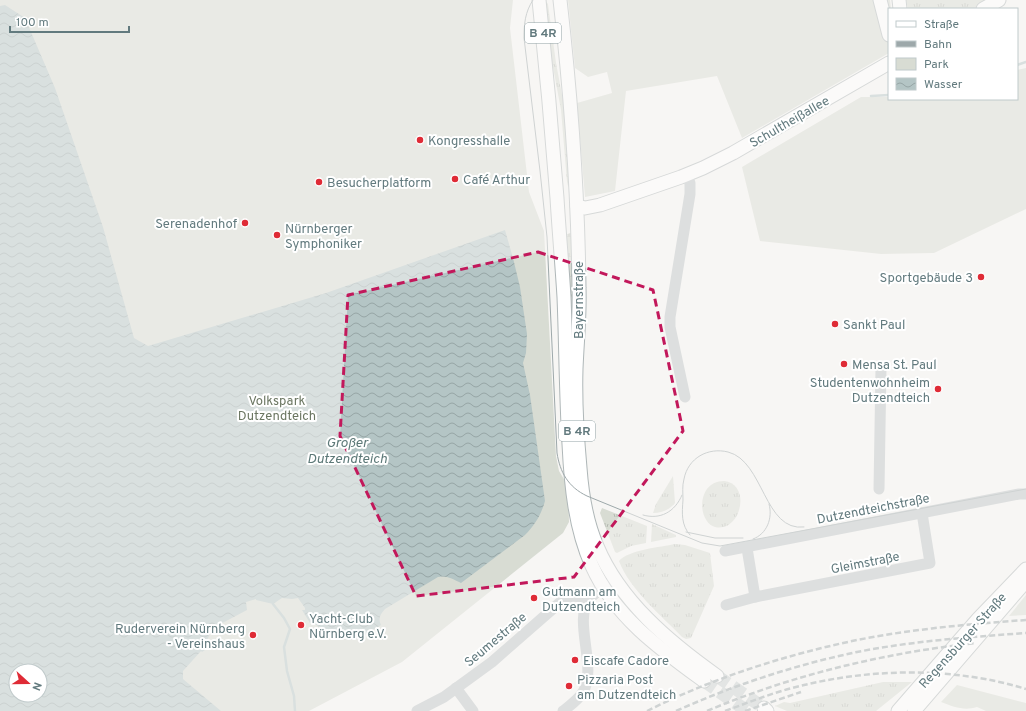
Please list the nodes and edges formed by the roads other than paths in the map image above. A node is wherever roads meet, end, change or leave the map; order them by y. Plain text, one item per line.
1 (539, 0) edge
2 (550, 0) edge
3 (560, 0) edge
4 (880, 0) edge
5 (999, 0) edge
6 (986, 8) edge
7 (563, 28) junction
8 (888, 31) edge
9 (888, 62) edge
10 (554, 166) junction
11 (686, 175) junction
12 (577, 206) junction
13 (881, 368) dead end
14 (685, 397) dead end
15 (880, 489) dead end
16 (1026, 494) edge
17 (922, 513) junction
18 (747, 548) junction
19 (725, 551) dead end
20 (1026, 570) edge
21 (616, 580) junction
22 (1026, 582) edge
23 (604, 587) junction
24 (755, 597) junction
25 (590, 598) junction
26 (726, 605) dead end
27 (717, 676) tunnel mouth
28 (704, 680) tunnel mouth
29 (456, 688) junction
30 (417, 711) edge
31 (473, 711) edge
32 (563, 711) edge
33 (898, 711) edge
34 (914, 711) edge

1 - 10 main road, Bayernstraße / B 4R
2 - 7 main road, B 4R
3 - 7 main road, Bayernstraße / B 4R
4 - 8 main road
5 - 6 main road
7 - 12 main road, Bayernstraße / B 4R
9 - 11 main road, Schultheißallee
10 - 12 main road
10 - 23 main road, Bayernstraße / B 4R
11 - 12 main road, Schultheißallee
11 - 14 street
12 - 21 main road, Bayernstraße / B 4R
13 - 15 street
16 - 17 street, Dutzendteichstraße
17 - 18 street, Dutzendteichstraße
17 - 24 street, Gleimstraße
18 - 19 street, Dutzendteichstraße
18 - 24 street
20 - 33 main road, Regensburger Straße
21 - 23 street
21 - 27 main road, B 4R
22 - 34 main road, Regensburger Straße
23 - 25 street
23 - 28 main road, B 4R
24 - 26 street, Gleimstraße
25 - 29 street, Seumestraße
25 - 32 street
29 - 30 street, Seumestraße
29 - 31 street

